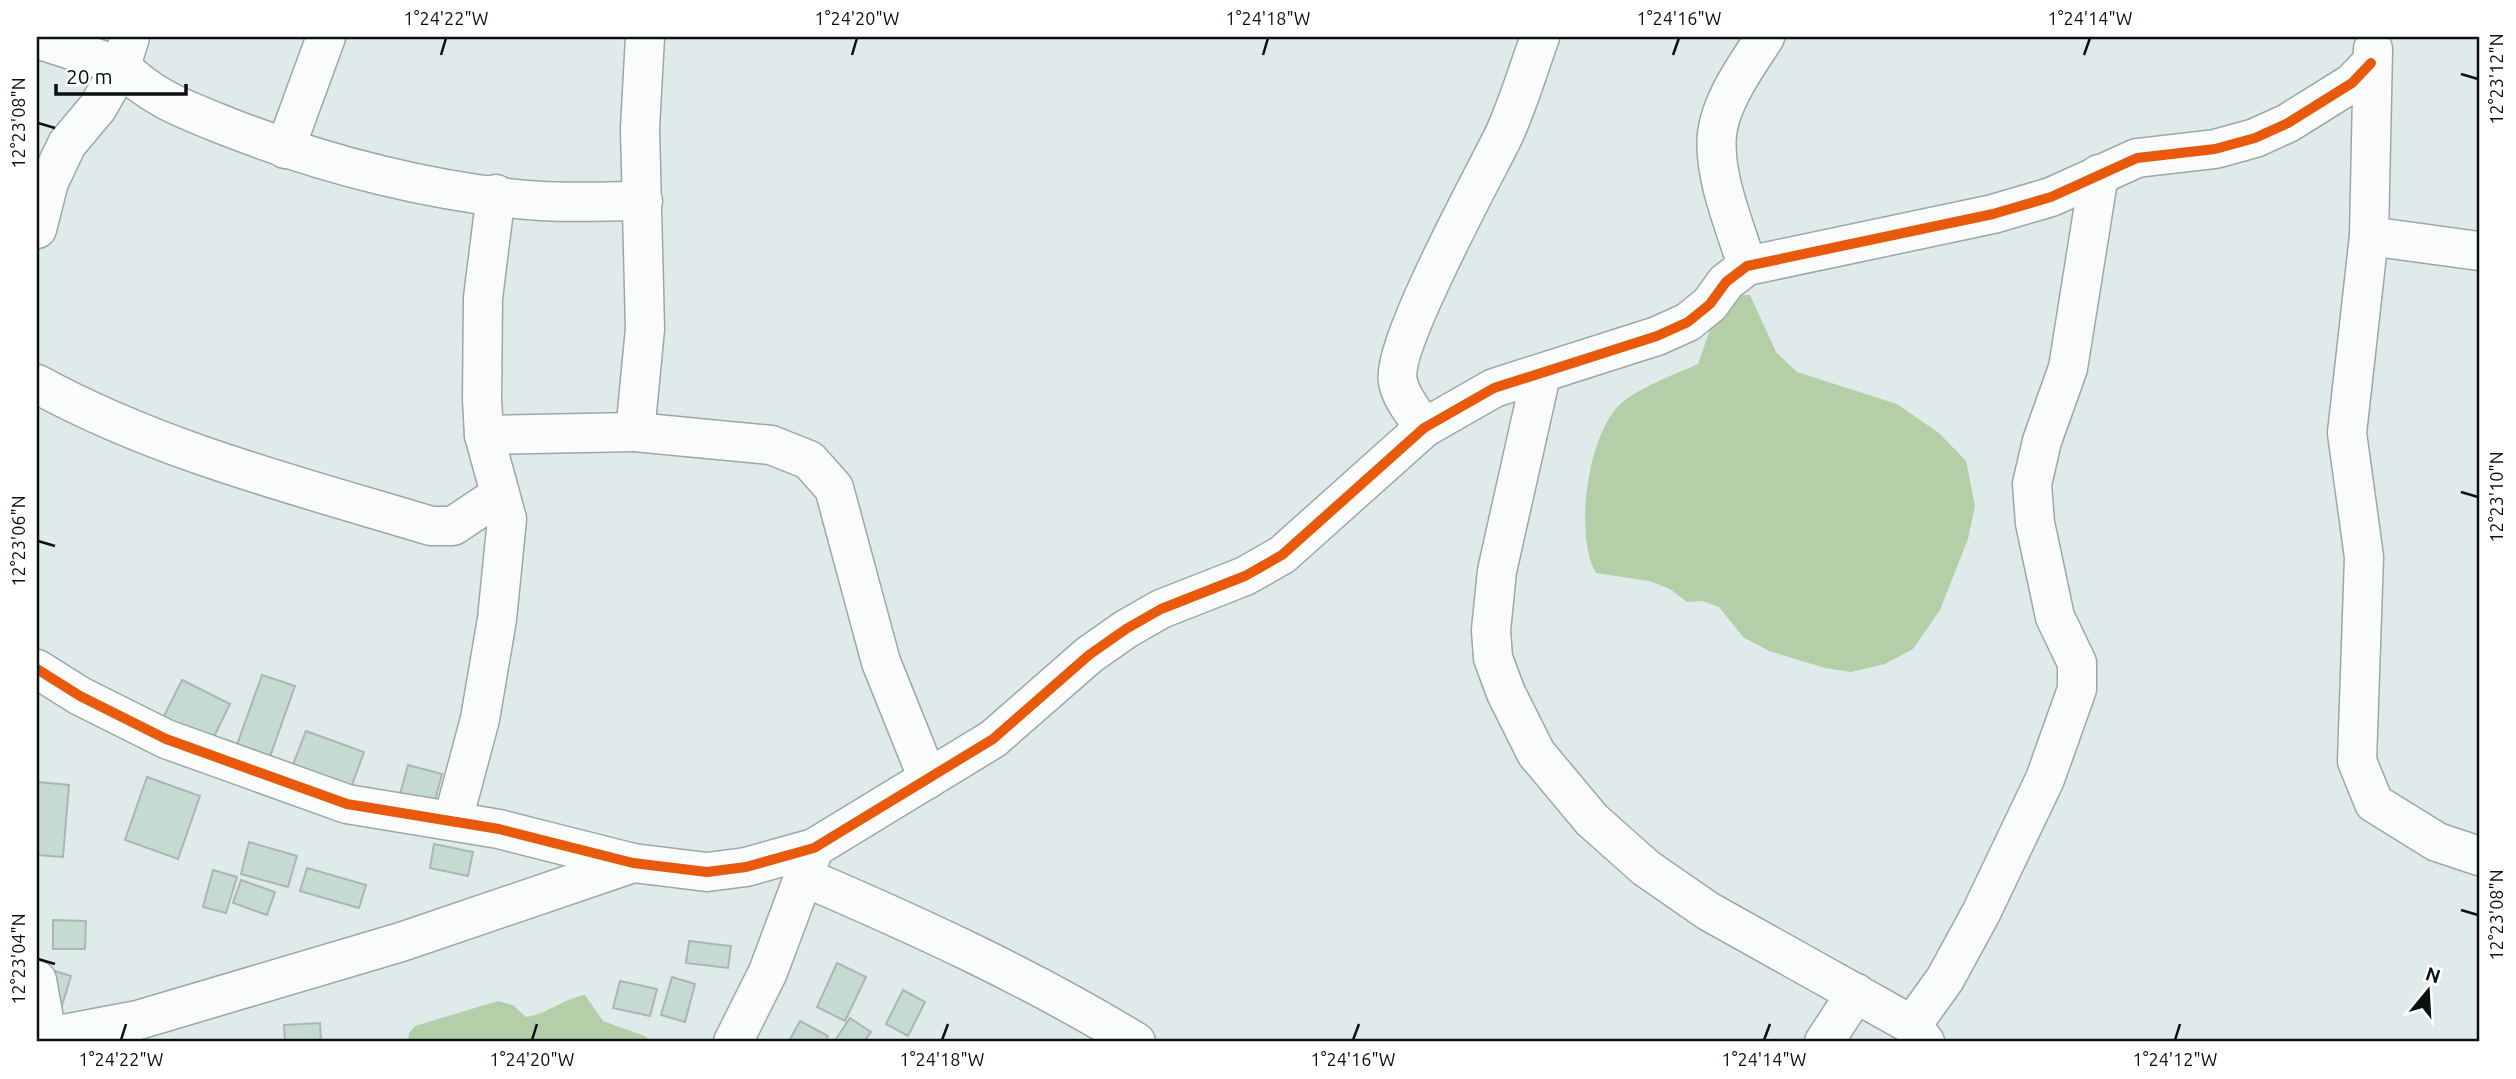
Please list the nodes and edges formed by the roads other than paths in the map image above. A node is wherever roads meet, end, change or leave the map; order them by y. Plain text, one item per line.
1 (326, 37) edge
2 (645, 37) edge
3 (1540, 37) edge
4 (1765, 37) edge
5 (37, 39) edge
6 (2373, 50) edge
7 (126, 51) edge
8 (285, 149) junction
9 (2099, 174) junction
10 (496, 194) junction
11 (643, 201) junction
12 (37, 229) edge
13 (2369, 236) junction
14 (2479, 251) edge
15 (1747, 266) junction
16 (1541, 375) junction
17 (37, 384) edge
18 (1424, 428) junction
19 (635, 432) junction
20 (484, 435) junction
21 (498, 496) junction
22 (37, 669) edge
23 (928, 779) junction
24 (453, 820) junction
25 (2479, 856) edge
26 (633, 863) junction
27 (809, 863) junction
28 (37, 980) edge
29 (1856, 993) junction
30 (1919, 1034) edge
31 (42, 1037) edge
32 (733, 1042) edge
33 (1136, 1042) edge
34 (1824, 1042) edge

1 - 8 street
2 - 11 street
3 - 18 street
4 - 15 street
5 - 7 street
6 - 9 street
6 - 13 street
7 - 8 street
7 - 12 street
8 - 10 street
9 - 15 street
9 - 30 street
10 - 11 street
10 - 20 street
11 - 19 street
13 - 14 street
13 - 25 street
15 - 16 street
16 - 18 street
16 - 29 street
17 - 21 street
18 - 23 street
19 - 20 street
19 - 23 street
20 - 21 street
21 - 24 street
22 - 24 street
23 - 27 street
24 - 26 street
26 - 27 street
26 - 31 street
27 - 32 street
27 - 33 street
28 - 31 street
29 - 30 street
29 - 34 street

